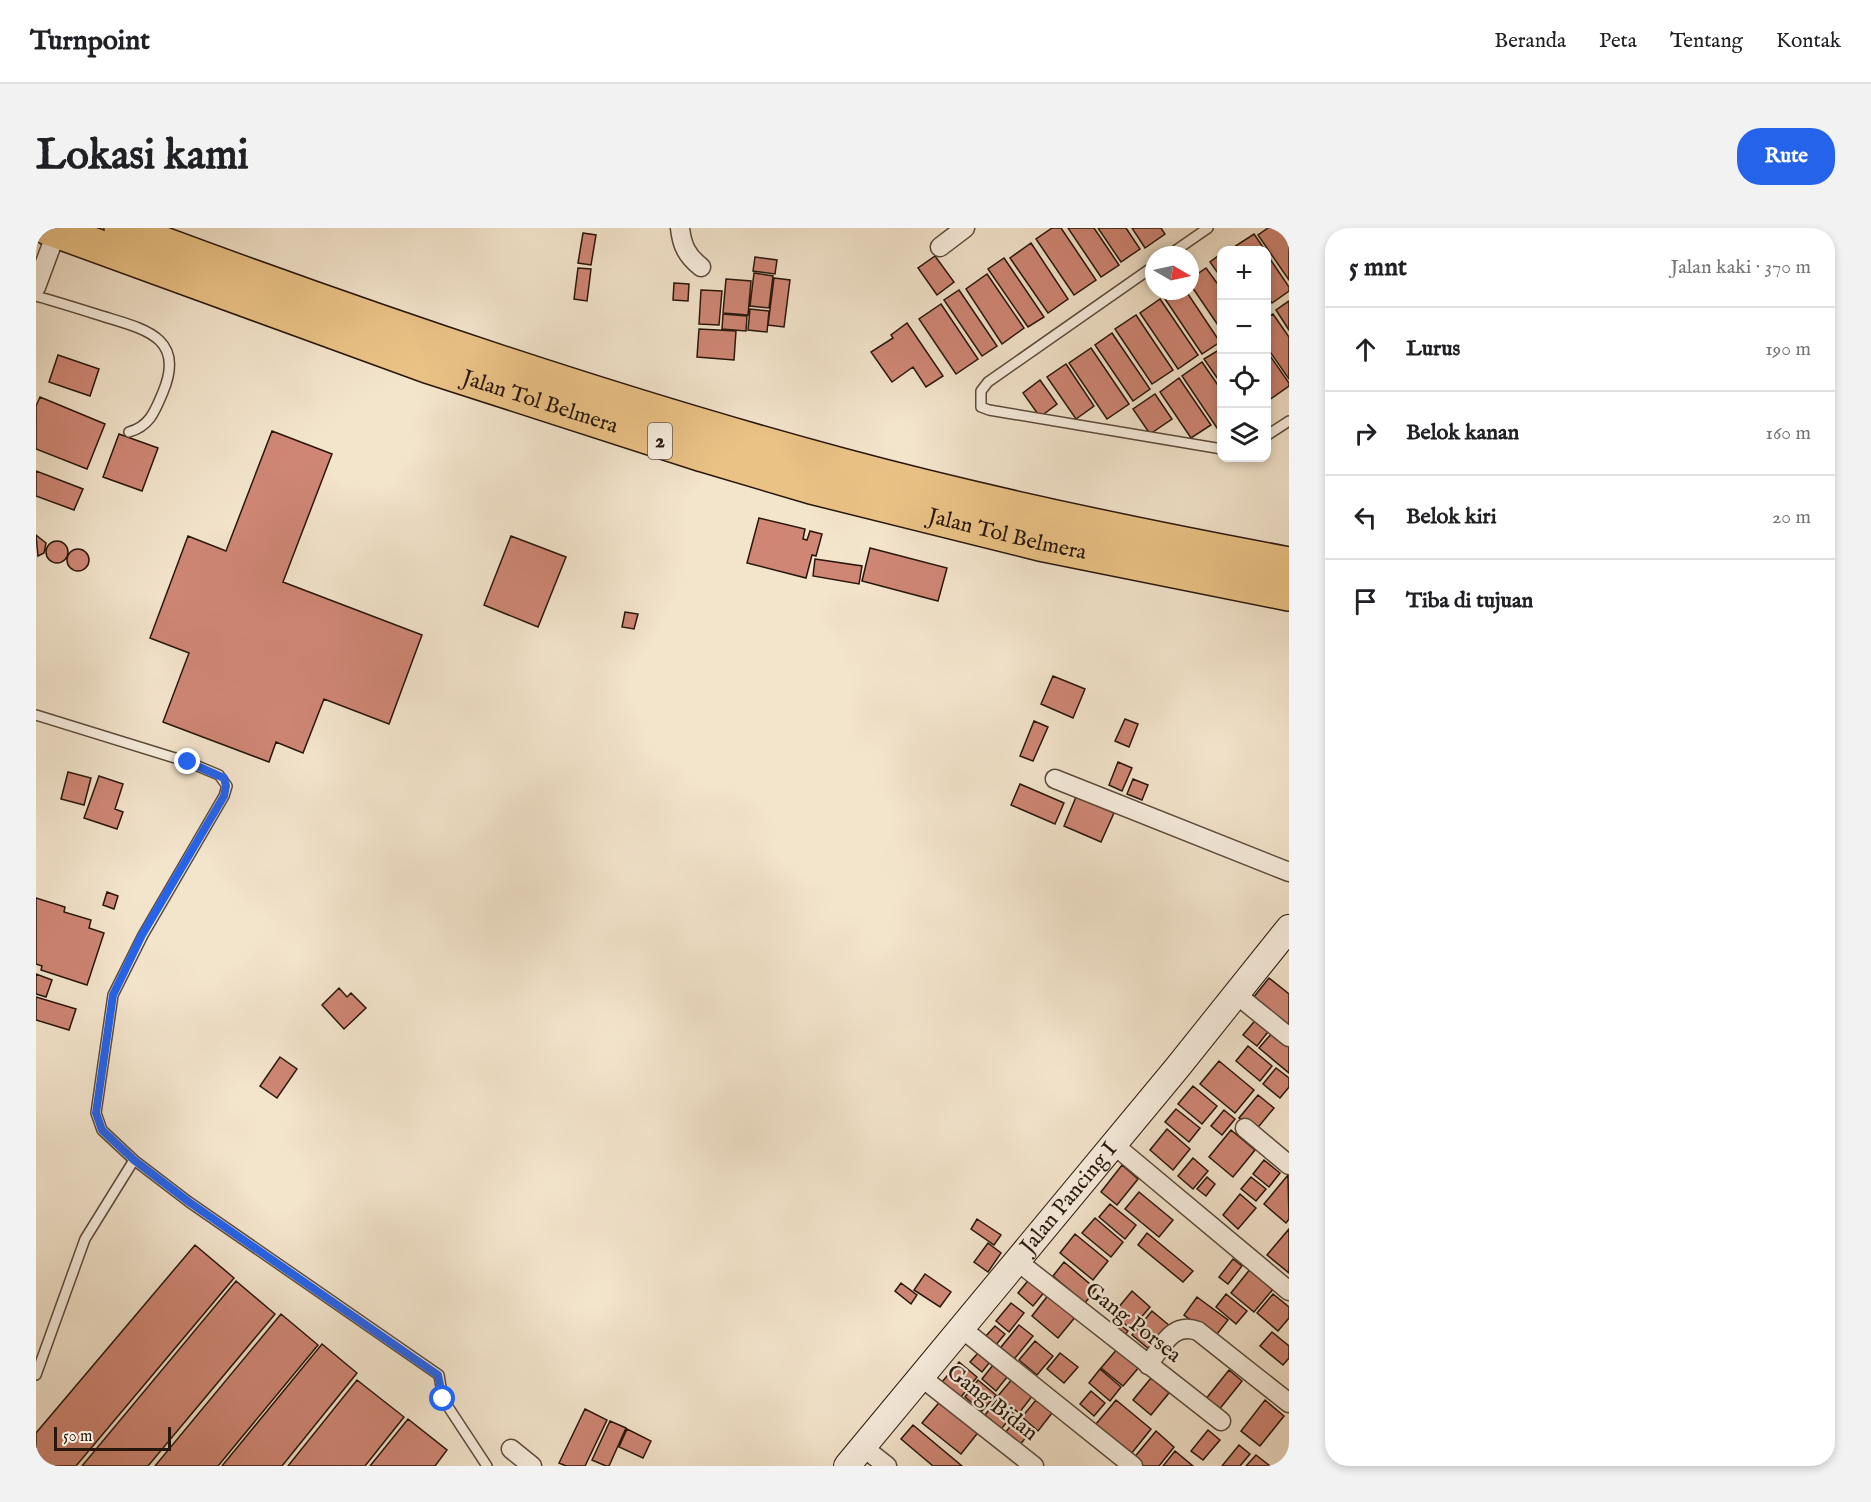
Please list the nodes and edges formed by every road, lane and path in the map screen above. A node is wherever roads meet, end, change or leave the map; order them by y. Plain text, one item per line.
1 (121, 228) edge
2 (680, 228) edge
3 (964, 228) edge
4 (1208, 228) edge
5 (50, 236) edge
6 (1182, 246) edge
7 (940, 247) dead end
8 (701, 267) dead end
9 (1145, 272) edge
10 (38, 276) edge
11 (36, 296) edge
12 (1289, 421) edge
13 (129, 432) dead end
14 (1271, 433) edge
15 (1217, 448) edge
16 (1289, 564) edge
17 (1289, 594) edge
18 (36, 715) edge
19 (1055, 779) dead end
20 (1289, 872) edge
21 (1289, 928) edge
22 (1237, 994) junction
23 (1289, 1037) edge
24 (1245, 1128) dead end
25 (1113, 1144) junction
26 (134, 1160) junction
27 (1289, 1165) edge
28 (1017, 1261) junction
29 (1289, 1291) edge
30 (961, 1328) junction
31 (1148, 1365) junction
32 (36, 1375) edge
33 (921, 1377) junction
34 (1289, 1402) edge
35 (1221, 1421) dead end
36 (511, 1449) dead end
37 (855, 1457) edge
38 (487, 1466) edge
39 (532, 1466) edge
40 (887, 1466) edge
41 (1034, 1466) edge
42 (1133, 1466) edge

1 - 16 highway, Jalan Tol Belmera / 2
2 - 8 street
3 - 7 street
4 - 6 lane
5 - 10 street
5 - 17 highway, Jalan Tol Belmera / 2
9 - 15 lane
11 - 13 lane
12 - 14 lane
18 - 26 lane
19 - 20 street
21 - 22 main road, Jalan Pancing I
22 - 23 street
22 - 25 main road, Jalan Pancing I
24 - 27 street
25 - 28 main road, Jalan Pancing I
25 - 29 street
26 - 32 lane
26 - 38 lane
28 - 30 main road, Jalan Pancing I
28 - 31 street, Gang Porsea
30 - 33 main road, Jalan Pancing I
30 - 42 street
31 - 34 street
31 - 35 street, Gang Porsea
33 - 37 main road, Jalan Pancing I
33 - 41 street, Gang Bidan
36 - 39 street
37 - 40 street

